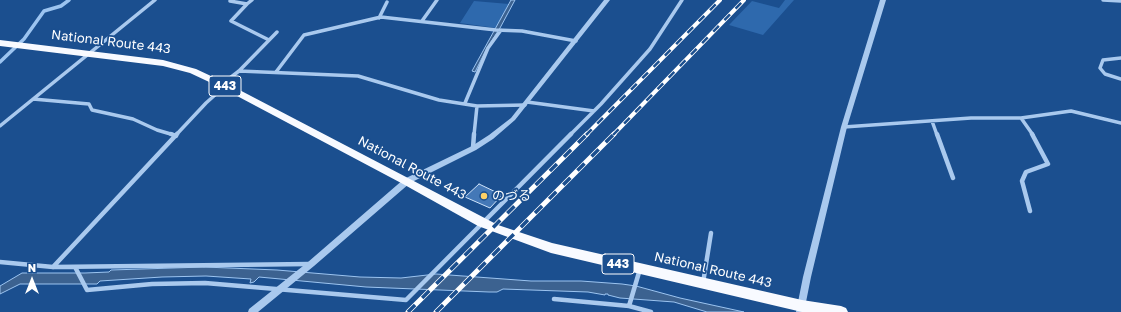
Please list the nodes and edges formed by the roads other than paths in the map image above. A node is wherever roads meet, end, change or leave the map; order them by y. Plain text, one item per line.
1 (155, 0) edge
2 (252, 0) edge
3 (437, 0) edge
4 (607, 0) edge
5 (682, 0) edge
6 (883, 0) edge
7 (1103, 0) edge
8 (230, 1) edge
9 (1121, 1) edge
10 (387, 2) dead end
11 (247, 4) junction
12 (379, 18) junction
13 (422, 21) junction
14 (501, 30) junction
15 (277, 32) dead end
16 (269, 40) junction
17 (576, 41) junction
18 (0, 43) edge
19 (88, 53) junction
20 (1121, 58) edge
21 (239, 71) junction
22 (276, 72) junction
23 (1121, 79) edge
24 (224, 85) junction
25 (33, 99) junction
26 (465, 103) junction
27 (526, 104) junction
28 (477, 106) junction
29 (594, 111) junction
30 (1021, 118) junction
31 (932, 121) junction
32 (1121, 123) edge
33 (0, 126) edge
34 (844, 127) junction
35 (176, 136) junction
36 (473, 148) junction
37 (953, 178) dead end
38 (407, 182) junction
39 (1030, 211) dead end
40 (482, 223) junction
41 (711, 233) dead end
42 (0, 262) edge
43 (310, 264) junction
44 (53, 267) junction
45 (75, 267) junction
46 (640, 269) junction
47 (703, 283) junction
48 (280, 289) junction
49 (554, 299) dead end
50 (629, 306) junction
51 (801, 309) edge
52 (252, 312) edge
53 (651, 312) edge
54 (841, 312) edge

1 - 19 street
2 - 11 street
3 - 13 street
4 - 17 street
5 - 29 street
6 - 34 street
7 - 9 street
8 - 11 street
10 - 12 street
11 - 16 street
12 - 13 street
12 - 22 street
13 - 14 street
14 - 17 street
14 - 26 street
15 - 16 street
16 - 21 street
17 - 27 street
18 - 19 highway, National Route 443 / 443
19 - 24 highway, National Route 443 / 443
19 - 25 street
20 - 23 street
21 - 22 street
21 - 24 street
22 - 26 street
24 - 35 street
24 - 38 highway, National Route 443 / 443
25 - 33 street
25 - 35 street
26 - 28 street
27 - 28 street
27 - 29 street
27 - 36 street
28 - 36 street
29 - 40 street
30 - 31 street
30 - 32 street
30 - 39 street
31 - 34 street
31 - 37 street
34 - 51 street
35 - 44 street
36 - 38 street
38 - 40 highway, National Route 443 / 443
38 - 43 street
40 - 46 highway, National Route 443 / 443
40 - 48 street
41 - 47 street
42 - 44 street
43 - 45 street
43 - 48 street
44 - 45 street
45 - 48 street
46 - 47 highway, National Route 443 / 443
46 - 50 street
47 - 51 highway, National Route 443 / 443
48 - 52 street
49 - 50 street
50 - 53 street
51 - 54 highway, National Route 443 / 443

